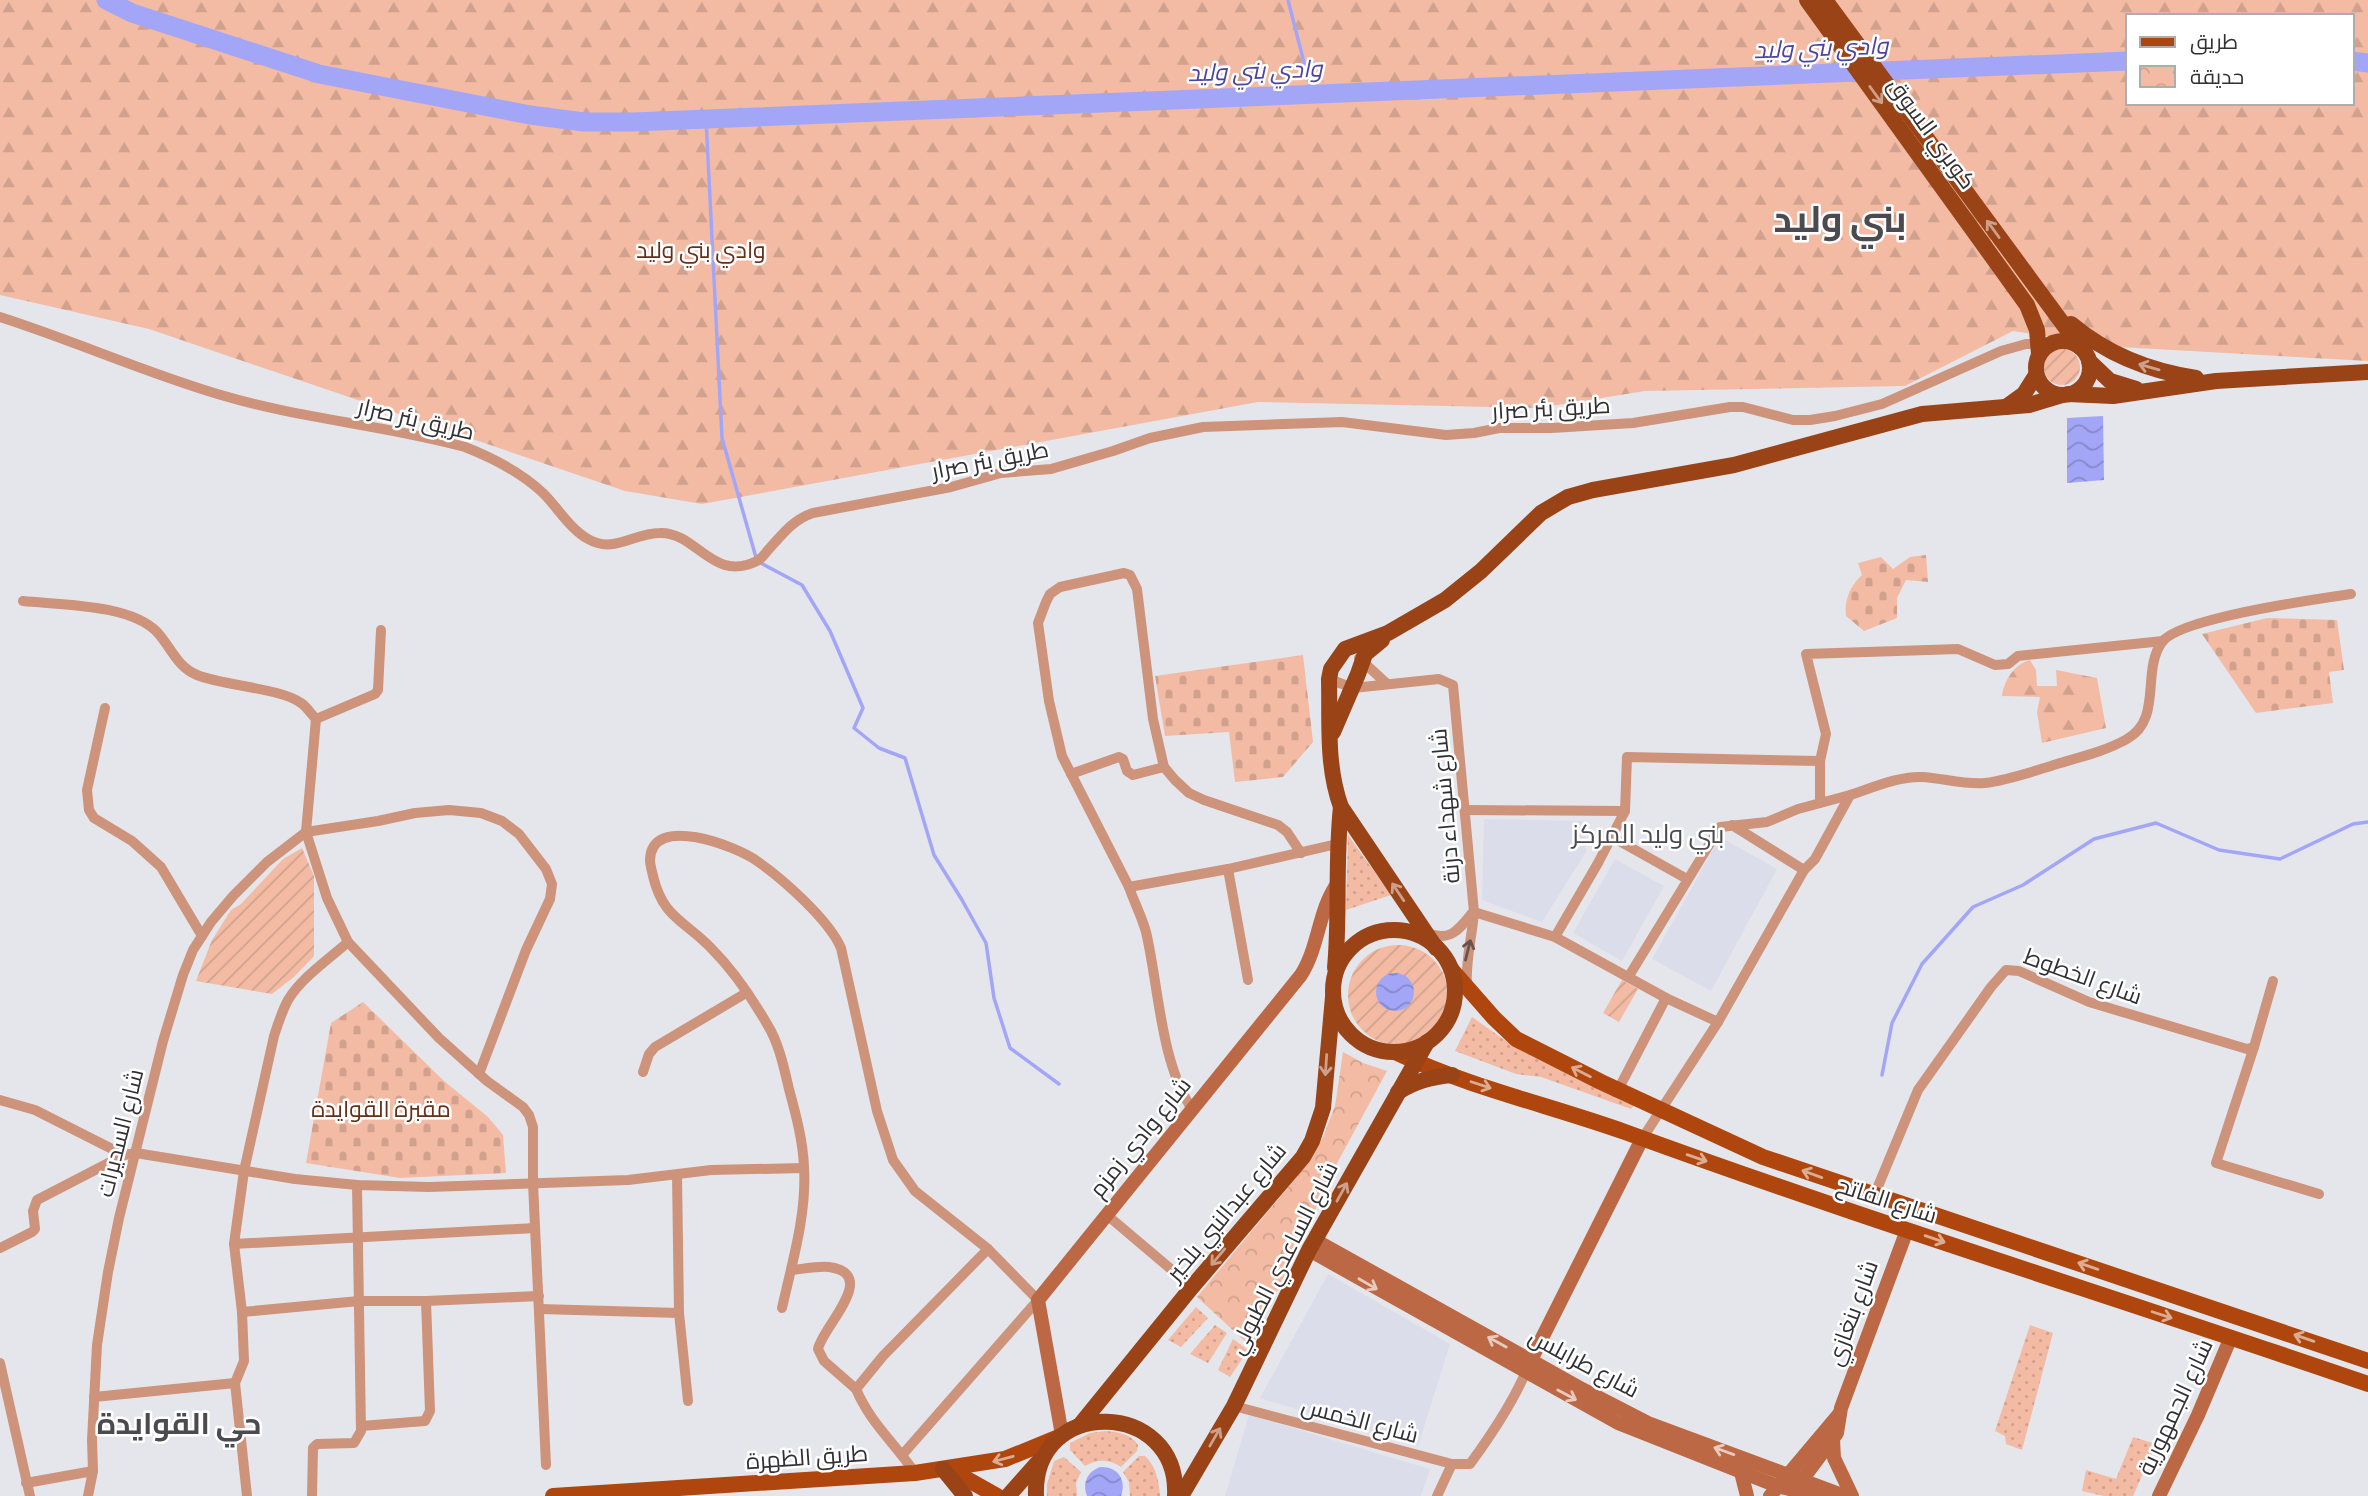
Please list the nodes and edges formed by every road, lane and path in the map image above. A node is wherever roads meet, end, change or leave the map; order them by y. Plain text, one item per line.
1 (1807, 0) edge
2 (1825, 0) edge
3 (2026, 289) junction
4 (2049, 306) junction
5 (0, 317) edge
6 (2042, 347) junction
7 (2085, 354) junction
8 (2368, 372) edge
9 (2036, 375) junction
10 (2216, 381) junction
11 (2142, 390) junction
12 (2065, 395) junction
13 (2006, 407) junction
14 (2351, 594) dead end
15 (23, 601) dead end
16 (381, 630) dead end
17 (1388, 633) junction
18 (2163, 640) junction
19 (1349, 646) junction
20 (1362, 661) junction
21 (1329, 679) junction
22 (1387, 684) junction
23 (1353, 688) junction
24 (105, 708) dead end
25 (316, 719) junction
26 (1329, 748) junction
27 (1820, 761) junction
28 (1164, 767) junction
29 (1071, 774) junction
30 (1850, 795) junction
31 (1820, 803) junction
32 (1342, 807) junction
33 (1465, 810) junction
34 (1625, 811) junction
35 (1731, 825) junction
36 (306, 832) junction
37 (1612, 837) junction
38 (1337, 845) junction
39 (1301, 853) junction
40 (1228, 869) junction
41 (1804, 870) junction
42 (1687, 879) junction
43 (1337, 884) junction
44 (1129, 887) junction
45 (1474, 912) junction
46 (1424, 932) junction
47 (202, 936) junction
48 (1555, 937) junction
49 (348, 942) junction
50 (1436, 948) junction
51 (1451, 969) junction
52 (1335, 976) junction
53 (1629, 976) junction
54 (1248, 980) dead end
55 (2273, 981) dead end
56 (1467, 989) junction
57 (746, 993) junction
58 (1333, 997) junction
59 (1666, 998) junction
60 (1718, 1022) junction
61 (1427, 1042) junction
62 (2254, 1047) junction
63 (1395, 1052) junction
64 (1415, 1062) junction
65 (643, 1072) dead end
66 (479, 1074) junction
67 (1452, 1076) junction
68 (1618, 1090) junction
69 (1398, 1092) junction
70 (0, 1100) edge
71 (1192, 1109) junction
72 (1662, 1110) junction
73 (1642, 1139) junction
74 (136, 1153) junction
75 (124, 1155) junction
76 (1763, 1157) junction
77 (804, 1168) junction
78 (244, 1171) junction
79 (677, 1175) junction
80 (1753, 1178) junction
81 (533, 1183) junction
82 (357, 1185) junction
83 (2319, 1194) dead end
84 (1874, 1196) junction
85 (1107, 1214) junction
86 (535, 1228) junction
87 (1907, 1230) junction
88 (357, 1239) junction
89 (234, 1244) junction
90 (1312, 1245) junction
91 (0, 1248) edge
92 (988, 1249) junction
93 (791, 1270) junction
94 (1192, 1287) junction
95 (539, 1296) junction
96 (1038, 1300) junction
97 (359, 1301) junction
98 (426, 1301) junction
99 (782, 1308) dead end
100 (540, 1309) junction
101 (242, 1312) junction
102 (679, 1313) junction
103 (2231, 1337) junction
104 (2368, 1361) edge
105 (0, 1363) edge
106 (1528, 1366) junction
107 (235, 1383) junction
108 (2368, 1384) edge
109 (856, 1389) junction
110 (94, 1397) junction
111 (688, 1401) dead end
112 (1234, 1406) junction
113 (1840, 1413) junction
114 (1080, 1425) junction
115 (361, 1426) junction
116 (1060, 1436) junction
117 (1833, 1439) junction
118 (903, 1454) junction
119 (1044, 1456) junction
120 (1801, 1457) junction
121 (1452, 1464) junction
122 (547, 1465) dead end
123 (1767, 1466) junction
124 (943, 1469) junction
125 (93, 1471) junction
126 (1741, 1472) junction
127 (915, 1473) junction
128 (1788, 1474) junction
129 (26, 1483) junction
130 (1787, 1490) edge
131 (592, 1494) edge
132 (90, 1495) edge
133 (30, 1496) edge
134 (247, 1496) edge
135 (312, 1496) edge
136 (553, 1496) edge
137 (965, 1496) edge
138 (997, 1496) edge
139 (1009, 1496) edge
140 (1036, 1496) edge
141 (1175, 1496) edge
142 (1181, 1496) edge
143 (1437, 1496) edge
144 (1747, 1496) edge
145 (1818, 1496) edge
146 (1845, 1496) edge
147 (1852, 1496) edge
148 (2159, 1496) edge

1 -> 3 highway, كوبري السوق
3 -> 2 highway, كوبري السوق
3 - 4 highway
3 - 6 highway
4 - 7 highway
10 -> 4 highway
5 - 6 street, طريق بئر صرار
6 - 7 highway
6 - 9 highway
7 - 11 highway
7 - 12 highway
8 - 10 highway
9 - 12 highway
9 - 13 highway
10 - 11 highway
11 - 12 highway
12 - 13 highway
13 - 17 highway
14 - 18 street
15 - 25 street
16 - 25 street
17 - 19 highway
17 - 20 highway
18 - 27 street
18 - 30 street
19 - 20 street
19 - 21 highway
20 - 22 street
20 - 23 highway
21 - 23 street
21 - 26 highway
22 - 23 street
22 - 33 street, شارع شهداء درنة
23 - 26 highway
24 - 47 street
25 - 36 street
26 - 32 highway
27 - 31 street
27 - 34 street
28 - 29 street
28 - 29 street
28 - 39 street
29 - 44 street
30 - 31 street
30 - 41 street
31 - 35 street
32 - 38 highway
46 -> 32 highway
33 - 34 street
33 - 45 street, شارع شهداء درنة
34 - 37 street
35 - 41 street
35 - 42 street
36 - 47 street, شارع السديرات
36 - 49 street
36 - 66 street
37 - 42 street
37 - 48 street
38 - 39 street
38 - 43 highway
39 - 40 street
40 - 44 street
40 - 54 street
41 - 60 street
42 - 53 street
43 - 52 highway
43 - 71 main road, شارع وادي زمزم
44 - 71 street
45 - 46 street
45 - 48 street
56 -> 45 street, شارع شهداء درنة
46 - 50 highway
47 - 74 street, شارع السديرات
48 - 53 street
49 - 66 street
49 - 78 street
50 - 51 highway
50 - 52 highway
51 - 56 main road, شارع الفاتح
51 - 61 highway
52 - 58 highway
53 - 59 street
55 - 62 street
68 -> 56 main road, شارع الفاتح
57 - 65 street
57 - 77 street
57 - 92 street
58 - 63 highway
58 -> 94 highway, شارع عبدالنبي بلخير
59 - 60 street
59 - 68 street
60 - 72 street
61 - 63 highway
61 - 64 highway, شارع الساعدي الطبولي
62 - 83 street
62 - 84 street, شارع الخطوط
63 - 64 main road, شارع الفاتح
64 - 67 main road, شارع الفاتح
64 - 69 highway, شارع الساعدي الطبولي
66 - 81 street
67 - 69 highway
67 -> 73 main road, شارع الفاتح
68 - 72 main road, شارع الفاتح
90 -> 69 highway, شارع الساعدي الطبولي
70 - 75 street
71 - 85 main road, شارع وادي زمزم
72 - 73 street
72 - 76 main road, شارع الفاتح
73 -> 80 main road, شارع الفاتح
73 - 106 main road
74 - 75 street
74 - 78 street
74 - 110 street, شارع السديرات
75 - 91 street
76 - 80 main road
84 -> 76 main road, شارع الفاتح
77 - 79 street
77 - 93 street
78 - 82 street
78 - 89 street
79 - 81 street
79 - 102 street
80 - 87 main road, شارع الفاتح
81 - 82 street
81 - 86 street
82 - 88 street
104 -> 84 main road, شارع الفاتح
85 - 94 street
85 - 96 main road, شارع وادي زمزم
86 - 88 street
86 - 95 street
87 -> 103 main road, شارع الفاتح
87 - 113 main road, شارع بنغازي
88 - 89 street
88 - 97 street
89 - 101 street
90 - 106 main road, شارع طرابلس
90 - 112 highway, شارع الساعدي الطبولي
92 - 96 street
92 - 109 street
93 - 99 street
93 - 109 street
94 - 114 highway, شارع عبدالنبي بلخير
95 - 98 street
95 - 100 street
96 - 116 main road
96 - 118 street
97 - 98 street
97 - 101 street
97 - 115 street
98 - 115 street
100 - 102 street
100 - 122 street
101 - 107 street
102 - 111 street
103 - 108 main road, شارع الفاتح
103 - 148 main road, شارع الجمهورية
105 - 129 street
106 - 121 street
123 -> 106 main road, شارع طرابلس
106 -> 126 main road, شارع طرابلس
107 - 110 street
107 - 134 street
109 - 118 street
110 - 125 street, شارع السديرات
112 - 121 street, شارع الخمس
142 -> 112 highway, شارع الساعدي الطبولي
113 - 117 main road, شارع بنغازي
113 - 120 main road
114 - 116 highway
114 - 141 highway
115 - 135 street
116 - 119 highway
116 -> 124 main road, طريق الظهرة
117 - 130 main road
117 - 147 main road
118 - 127 street
119 - 139 highway
119 - 140 highway
120 - 123 main road
120 - 128 main road
121 - 143 street
123 - 128 main road, شارع طرابلس
124 - 127 main road, طريق الظهرة
124 - 137 highway
124 - 138 main road
125 - 129 street
125 - 132 street, شارع السديرات
126 - 130 main road, شارع طرابلس
126 - 144 main road
127 - 131 main road, طريق الظهرة
128 - 130 main road, شارع طرابلس
129 - 133 street
130 - 145 main road, شارع طرابلس
130 - 146 main road, شارع طرابلس
131 - 136 main road, طريق الظهرة

